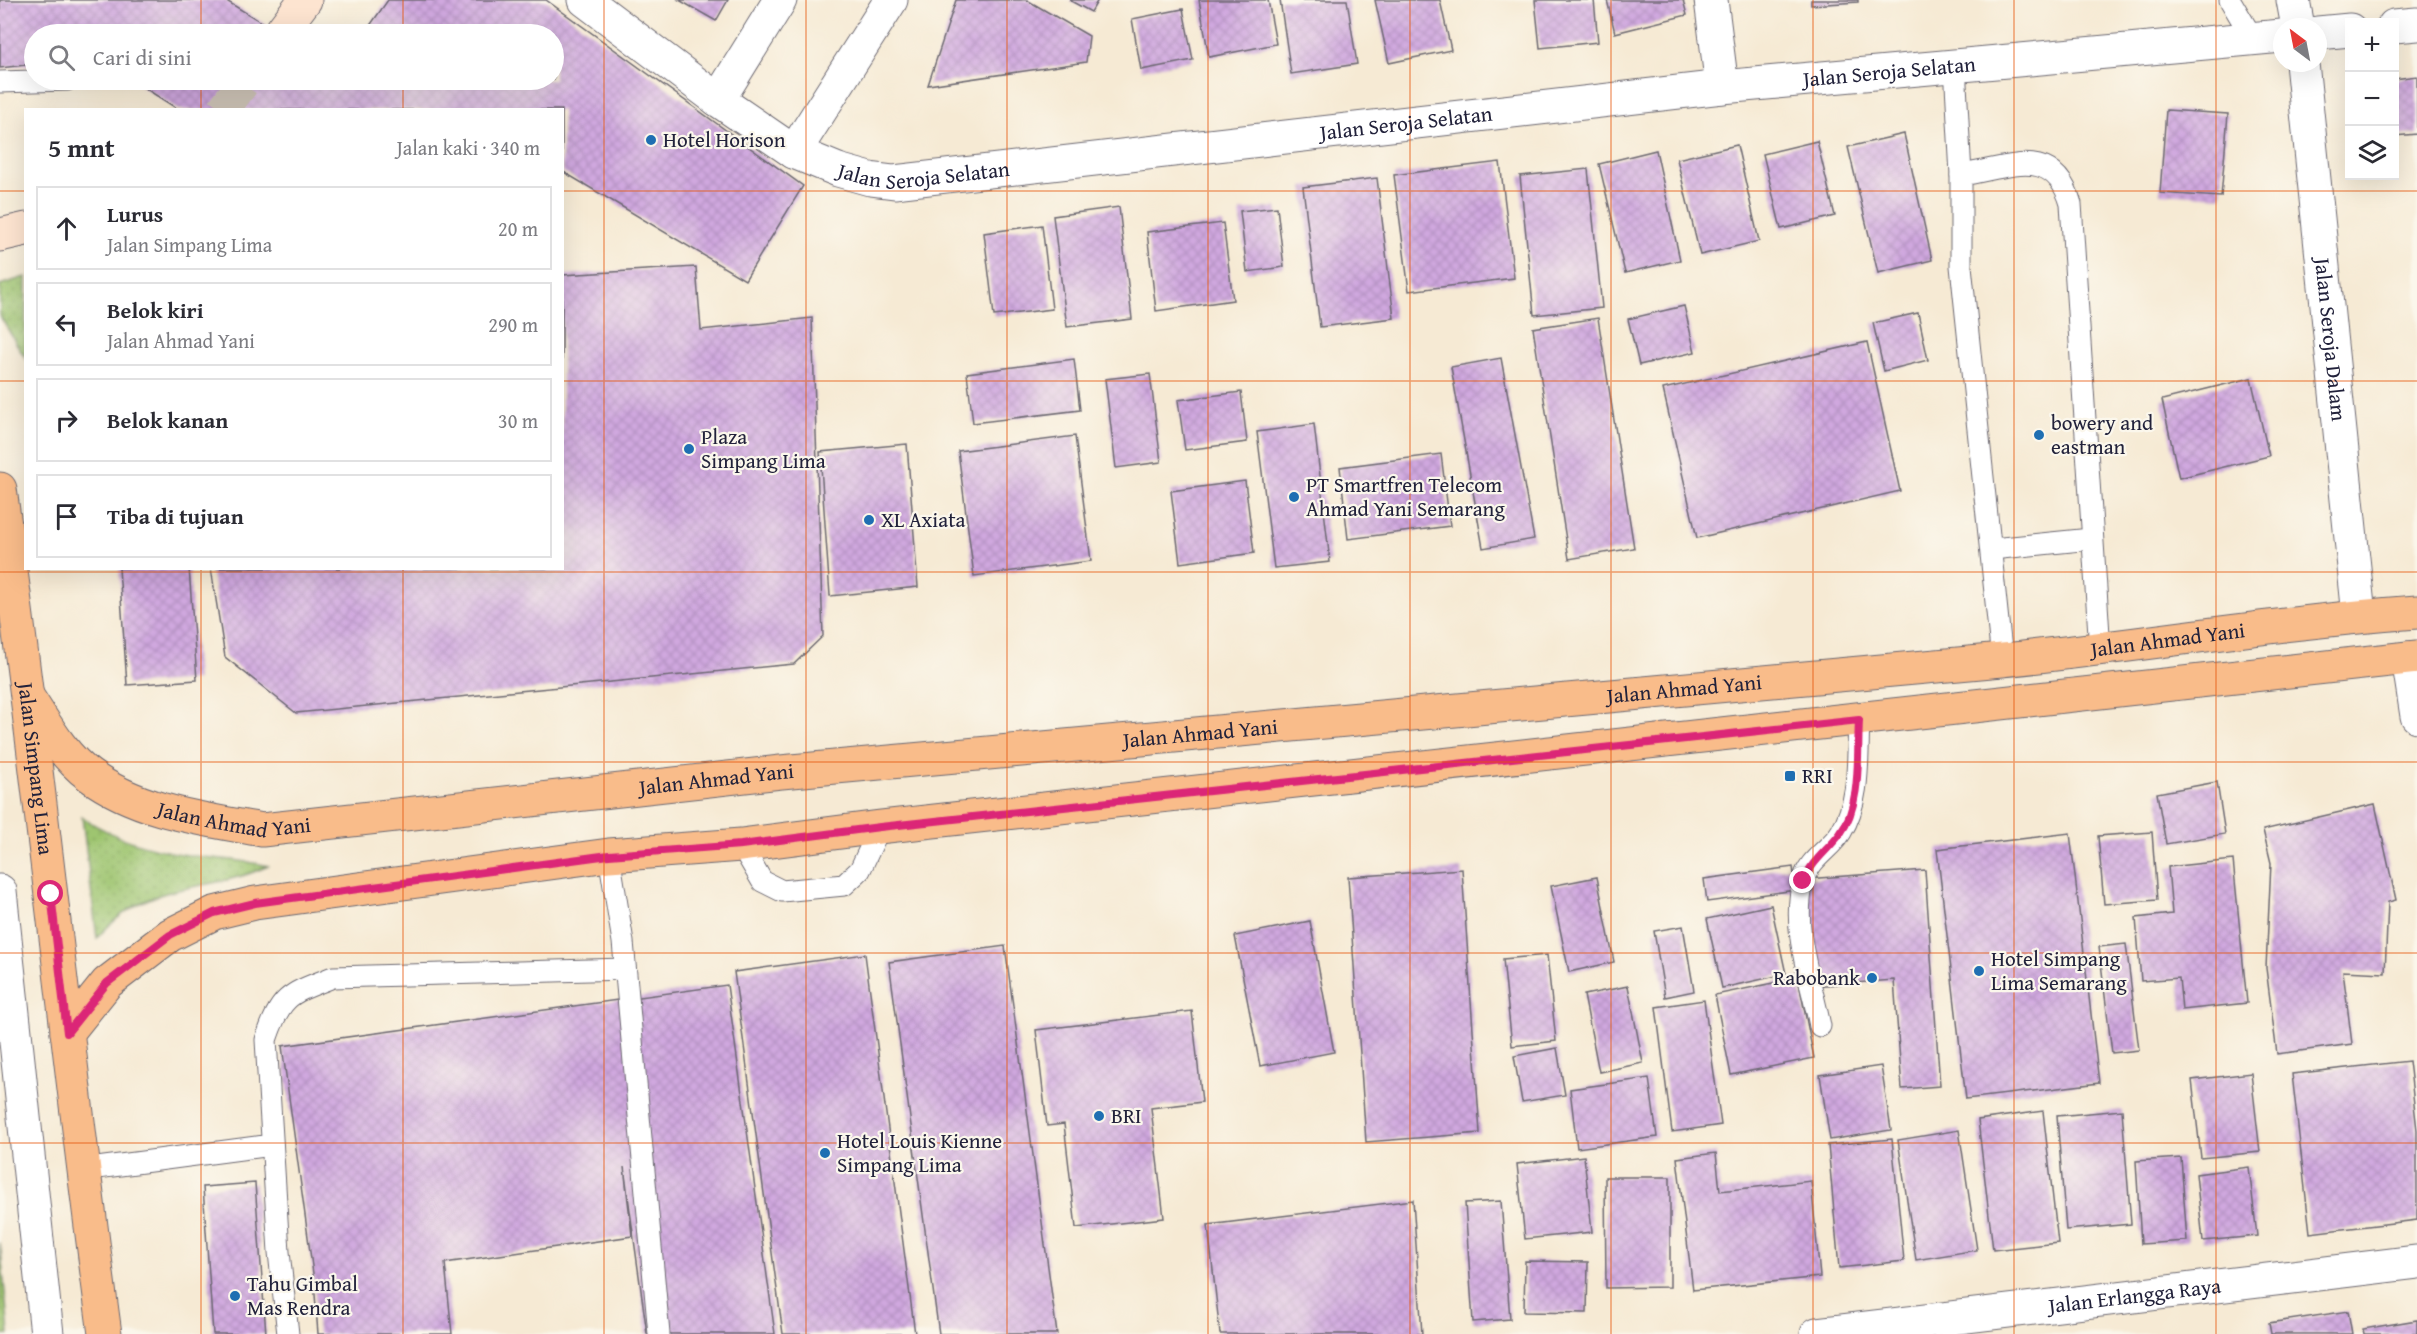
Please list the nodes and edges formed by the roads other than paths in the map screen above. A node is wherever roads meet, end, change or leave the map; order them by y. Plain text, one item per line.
1 (305, 0) edge
2 (585, 0) edge
3 (780, 0) edge
4 (891, 0) edge
5 (1711, 0) edge
6 (2230, 0) edge
7 (2293, 0) edge
8 (2296, 18) edge
9 (287, 24) edge
10 (2417, 24) edge
11 (2399, 26) edge
12 (2345, 30) edge
13 (2327, 32) edge
14 (2268, 37) edge
15 (1955, 66) junction
16 (2303, 72) edge
17 (24, 81) edge
18 (0, 82) edge
19 (1722, 87) junction
20 (718, 100) junction
21 (794, 152) junction
22 (1960, 176) junction
23 (24, 229) edge
24 (0, 235) edge
25 (0, 489) edge
26 (2091, 539) junction
27 (1992, 549) junction
28 (2417, 612) edge
29 (2359, 616) junction
30 (2100, 650) junction
31 (2412, 657) edge
32 (2002, 660) junction
33 (29, 699) junction
34 (2417, 716) edge
35 (1859, 720) junction
36 (880, 827) junction
37 (741, 845) junction
38 (609, 855) junction
39 (0, 891) edge
40 (625, 969) junction
41 (1820, 1026) dead end
42 (67, 1033) junction
43 (272, 1145) junction
44 (82, 1170) junction
45 (2417, 1262) edge
46 (47, 1334) edge
47 (105, 1334) edge
48 (288, 1334) edge
49 (659, 1334) edge
50 (1817, 1334) edge

1 - 9 main road
2 - 20 street, Jalan Seroja Selatan
3 - 20 street
4 - 21 street
5 - 19 street
6 - 14 lane
7 - 8 street
10 - 11 street
12 - 13 street
14 - 15 street, Jalan Seroja Selatan
15 - 19 street, Jalan Seroja Selatan
15 - 22 lane
16 - 29 street, Jalan Seroja Dalam
17 - 18 lane
19 - 21 street, Jalan Seroja Selatan
20 - 21 street, Jalan Seroja Selatan
22 - 26 lane
22 - 27 lane
23 - 24 main road
25 - 33 main road, Jalan Simpang Lima
26 - 27 lane
26 - 30 lane
27 - 32 lane
28 - 29 main road, Jalan Ahmad Yani
29 - 30 main road, Jalan Ahmad Yani
30 - 32 main road, Jalan Ahmad Yani
31 - 34 street
31 - 35 main road, Jalan Ahmad Yani
32 - 33 main road, Jalan Ahmad Yani
33 - 42 main road, Jalan Simpang Lima
35 - 36 main road, Jalan Ahmad Yani
35 - 41 lane
36 - 37 main road, Jalan Ahmad Yani
36 - 37 lane
37 - 38 main road, Jalan Ahmad Yani
38 - 40 lane
38 - 42 main road, Jalan Ahmad Yani
39 - 46 street
40 - 43 lane
40 - 49 lane
42 - 44 main road, Jalan Simpang Lima
43 - 44 lane
43 - 48 lane
44 - 47 main road, Jalan Simpang Lima
45 - 50 street, Jalan Erlangga Raya

